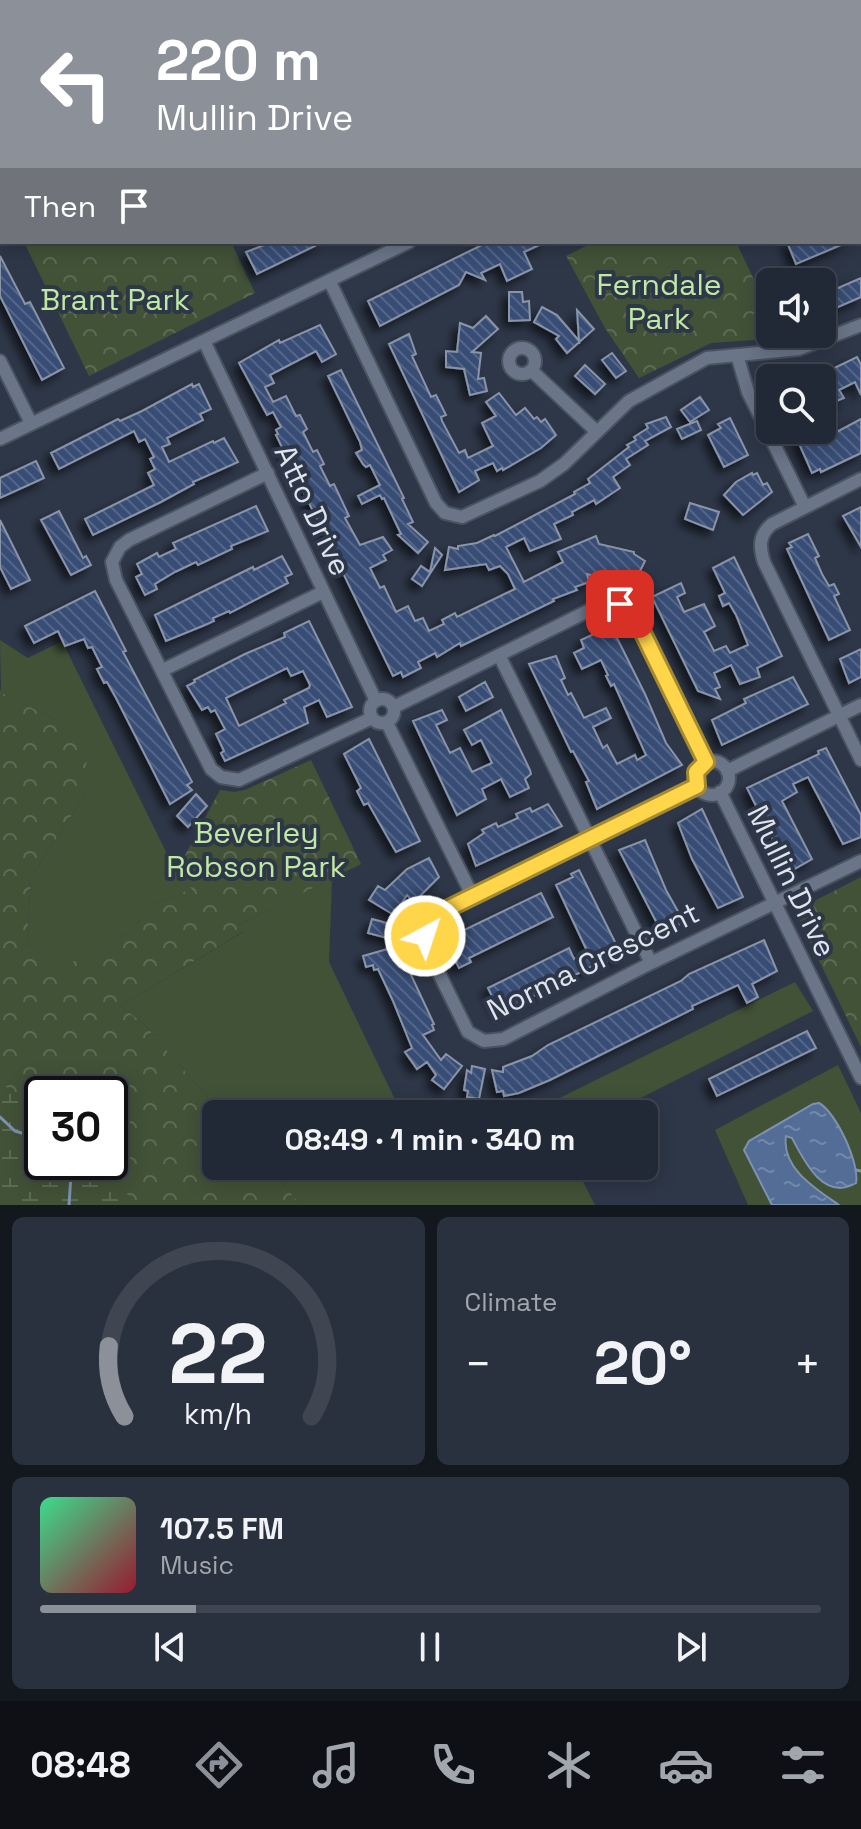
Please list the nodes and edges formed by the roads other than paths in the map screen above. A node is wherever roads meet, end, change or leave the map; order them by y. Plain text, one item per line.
1 (405, 244) edge
2 (330, 282) junction
3 (861, 325) edge
4 (204, 341) junction
5 (737, 355) junction
6 (0, 361) edge
7 (531, 370) dead end
8 (31, 423) junction
9 (596, 431) junction
10 (0, 439) edge
11 (268, 473) junction
12 (861, 479) edge
13 (805, 507) junction
14 (323, 592) junction
15 (499, 655) junction
16 (163, 670) junction
17 (376, 701) junction
18 (861, 705) edge
19 (394, 707) junction
20 (840, 716) junction
21 (372, 718) junction
22 (387, 723) junction
23 (861, 760) edge
24 (706, 762) junction
25 (727, 771) junction
26 (697, 786) junction
27 (720, 792) junction
28 (589, 838) junction
29 (861, 861) edge
30 (472, 895) junction
31 (775, 903) junction
32 (651, 963) junction
33 (861, 1078) edge

1 - 2 street
2 - 4 street
2 - 9 street
3 - 5 street
4 - 8 street
4 - 11 street, Atto Drive
5 - 9 street
5 - 13 street
6 - 8 street
7 - 9 street
8 - 10 street
11 - 14 street, Atto Drive
11 - 16 street
12 - 13 street
13 - 20 street
14 - 16 street
14 - 17 street, Atto Drive
15 - 19 street
15 - 24 street
15 - 28 street
16 - 21 street
17 - 19 street
17 - 21 street
18 - 20 street
19 - 22 street
20 - 23 street
20 - 25 street
21 - 22 street
22 - 30 street
24 - 25 street
24 - 26 street
25 - 27 street
26 - 27 street
26 - 28 street, Norma Crescent
27 - 31 street, Mullin Drive
28 - 30 street, Norma Crescent
28 - 32 street
29 - 31 street, Norma Crescent
30 - 32 street, Norma Crescent
31 - 32 street, Norma Crescent
31 - 33 street, Mullin Drive

